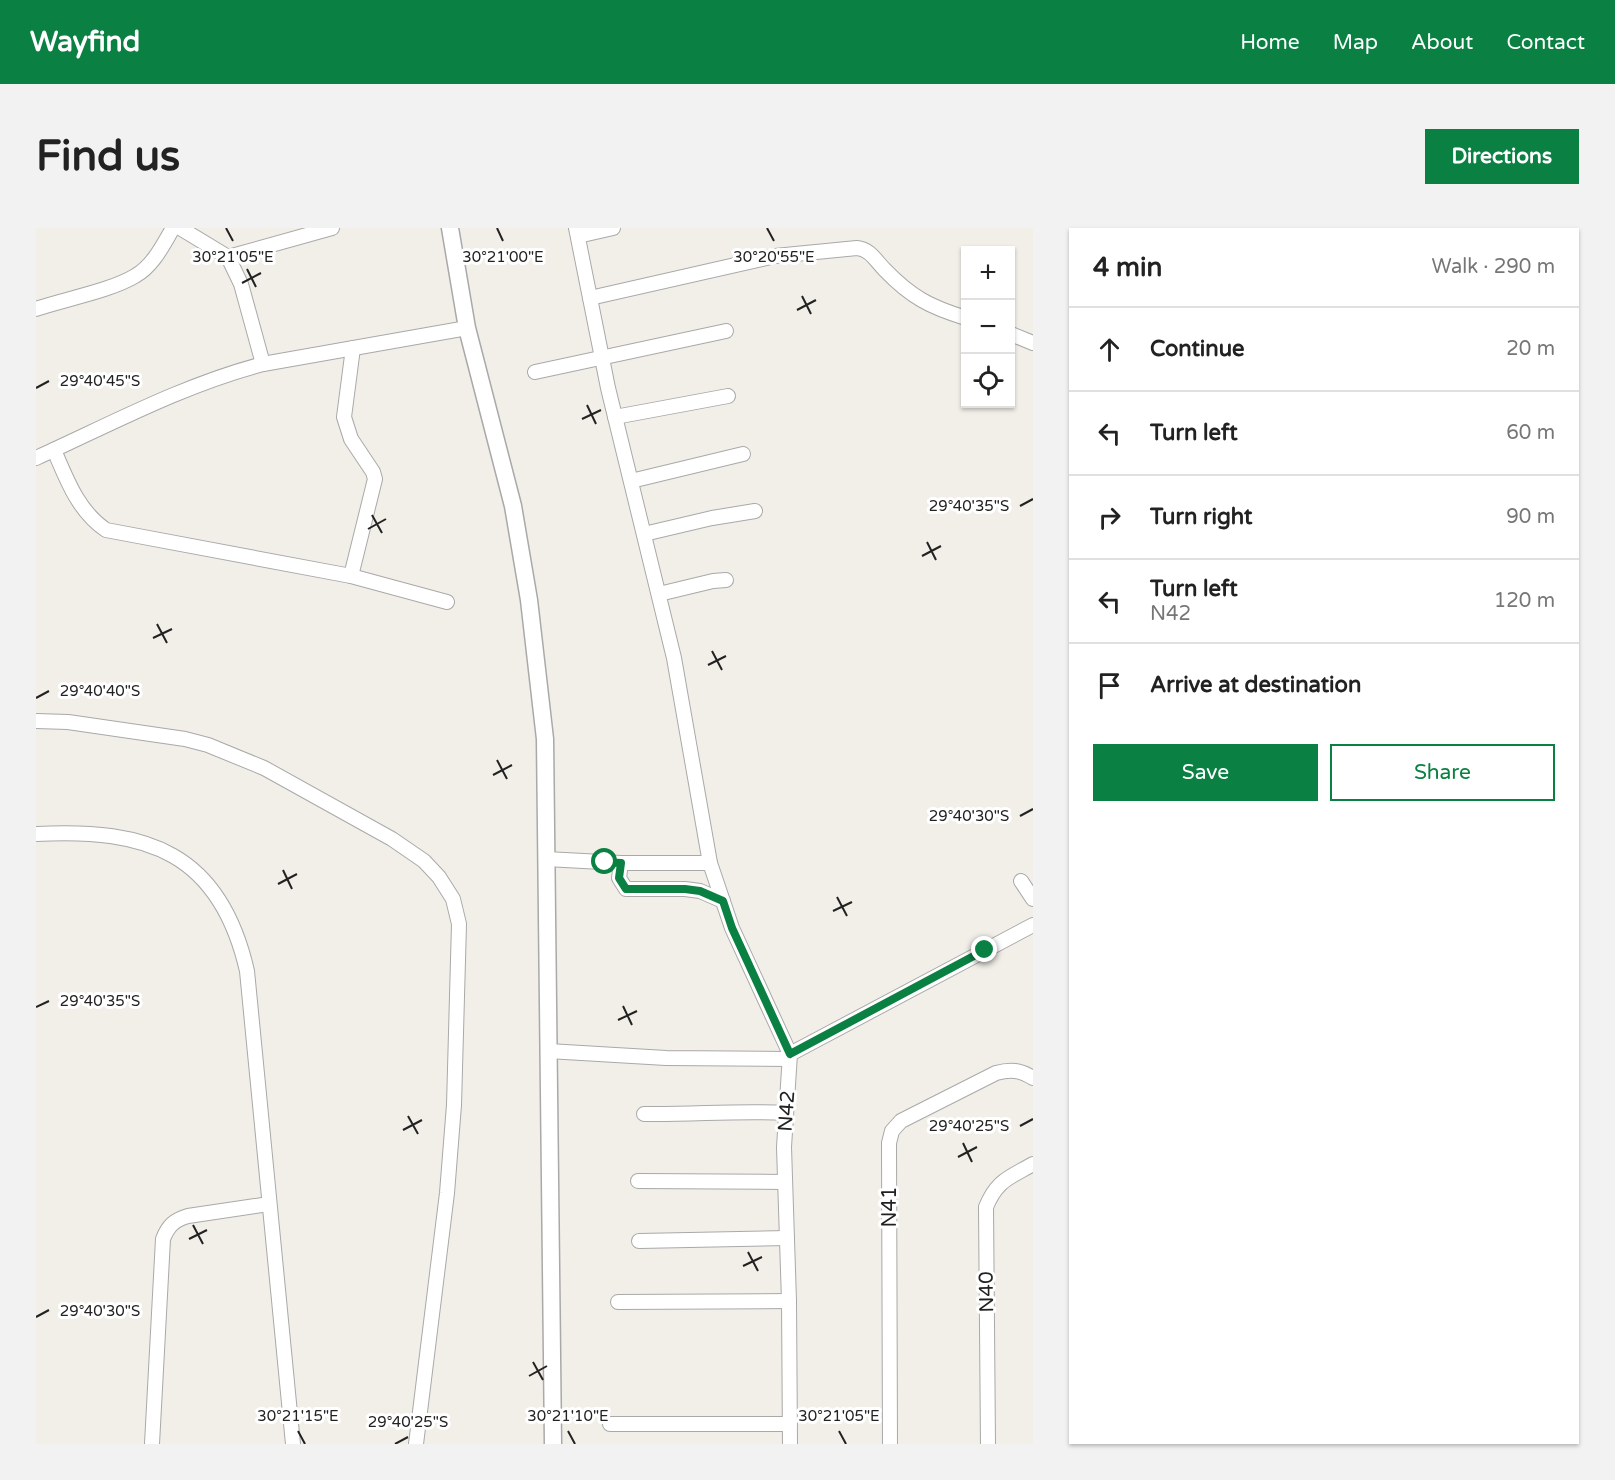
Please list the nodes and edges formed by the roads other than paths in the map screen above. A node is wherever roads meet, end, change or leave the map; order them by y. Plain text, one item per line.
1 (173, 228) edge
2 (180, 228) edge
3 (332, 228) edge
4 (450, 228) edge
5 (613, 228) edge
6 (577, 232) edge
7 (228, 256) junction
8 (590, 298) junction
9 (38, 306) edge
10 (961, 316) edge
11 (467, 328) junction
12 (726, 331) dead end
13 (1015, 336) edge
14 (1033, 343) edge
15 (353, 348) junction
16 (602, 358) junction
17 (263, 364) junction
18 (535, 372) dead end
19 (728, 396) dead end
20 (615, 417) junction
21 (54, 450) junction
22 (743, 454) dead end
23 (36, 458) edge
24 (631, 481) junction
25 (755, 511) dead end
26 (644, 534) junction
27 (351, 576) junction
28 (726, 580) dead end
29 (659, 594) junction
30 (447, 602) dead end
31 (36, 721) edge
32 (36, 834) edge
33 (546, 859) junction
34 (621, 863) junction
35 (710, 863) junction
36 (1021, 881) dead end
37 (1033, 899) edge
38 (723, 901) junction
39 (1033, 925) edge
40 (548, 1051) junction
41 (790, 1057) junction
42 (1033, 1078) edge
43 (786, 1113) junction
44 (644, 1114) dead end
45 (1033, 1164) edge
46 (638, 1181) dead end
47 (785, 1182) junction
48 (269, 1204) junction
49 (787, 1238) junction
50 (639, 1241) dead end
51 (789, 1301) junction
52 (618, 1302) dead end
53 (610, 1424) dead end
54 (790, 1424) junction
55 (152, 1444) edge
56 (293, 1444) edge
57 (416, 1444) edge
58 (553, 1444) edge
59 (790, 1444) edge
60 (890, 1444) edge
61 (988, 1444) edge

1 - 9 street
2 - 7 street
3 - 7 street
4 - 11 street
5 - 6 street
6 - 8 street
7 - 17 street
8 - 10 street
8 - 16 street
11 - 15 street
11 - 33 street
12 - 16 street
13 - 14 street
15 - 17 street
15 - 27 street
16 - 18 street
16 - 20 street
17 - 21 street
19 - 20 street
20 - 24 street
21 - 23 street
21 - 27 street
22 - 24 street
24 - 26 street
25 - 26 street
26 - 29 street
27 - 30 street
28 - 29 street
29 - 35 street
31 - 57 street
32 - 48 street
33 - 34 street
33 - 40 street
34 - 35 street
34 - 38 street
35 - 38 street
36 - 37 street
38 - 41 street
39 - 41 street
40 - 41 street
40 - 58 street
41 - 43 street, N42
42 - 60 street, N41
43 - 44 street
43 - 47 street, N42
45 - 61 street, N40
46 - 47 street
47 - 49 street, N42
48 - 55 street
48 - 56 street
49 - 50 street
49 - 51 street, N42
51 - 52 street
51 - 54 street, N42
53 - 54 street
54 - 59 street, N42

